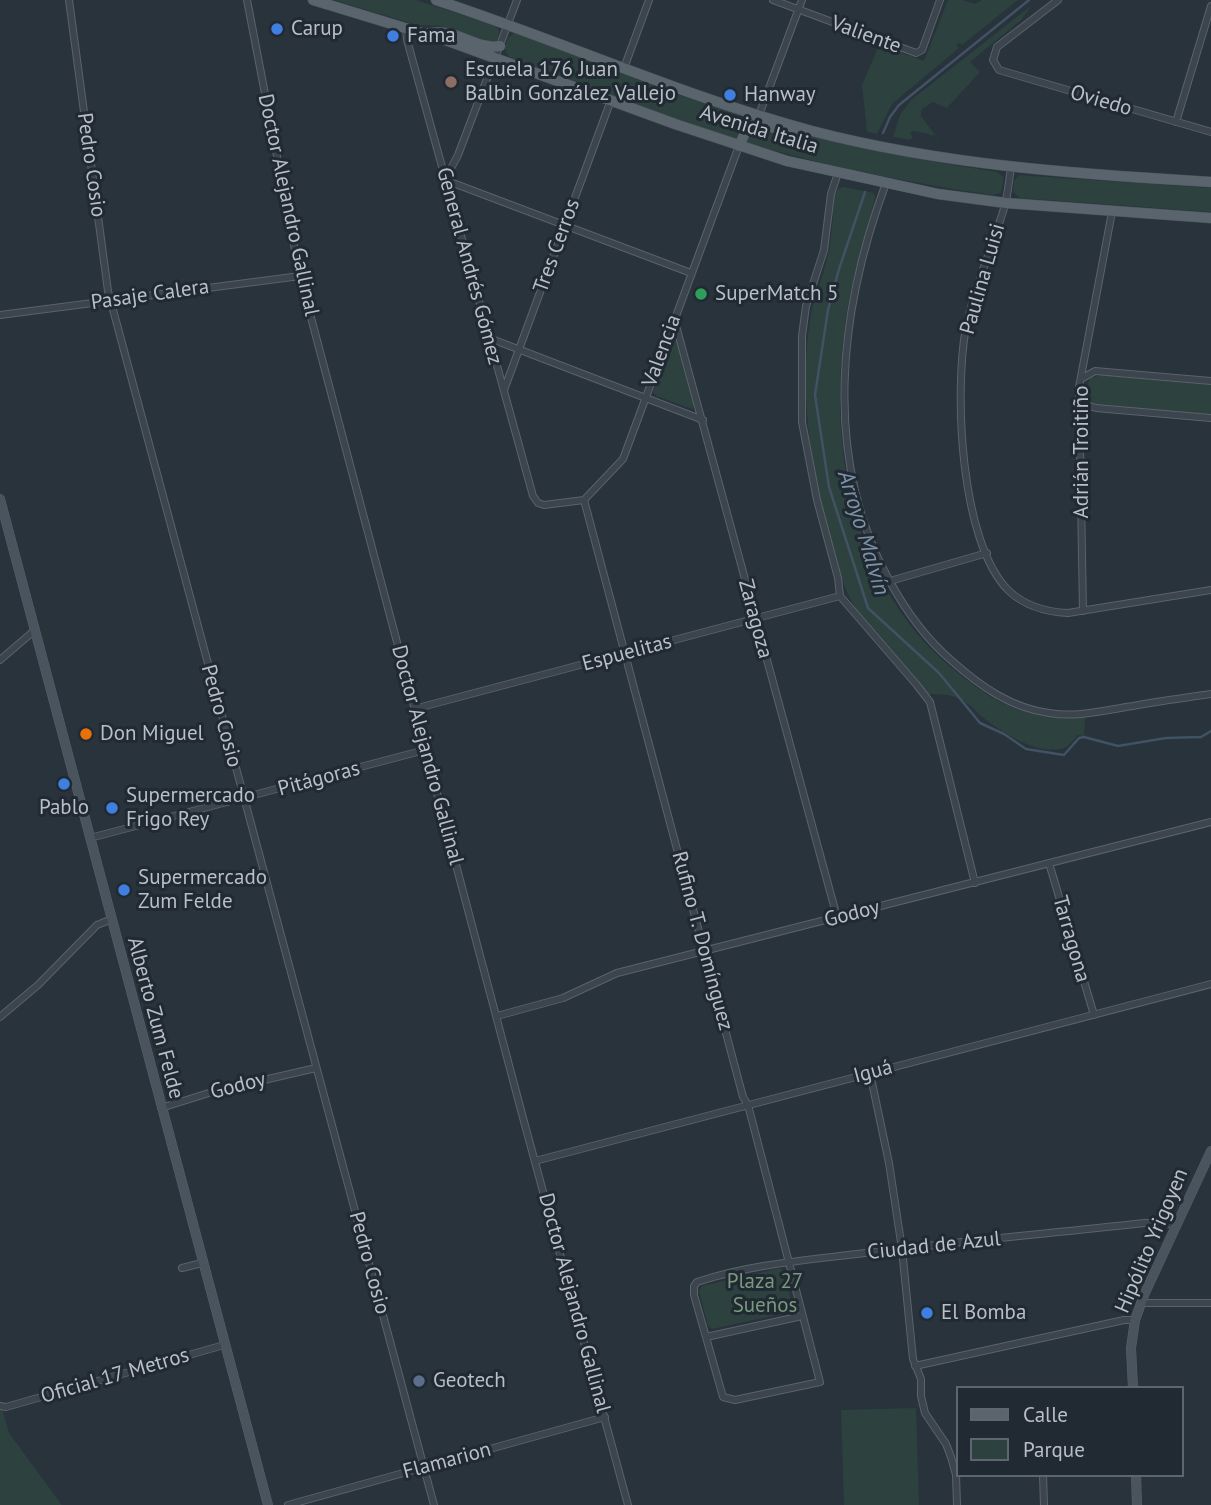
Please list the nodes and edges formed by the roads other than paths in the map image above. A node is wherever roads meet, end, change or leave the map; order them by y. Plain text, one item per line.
1 (69, 0) edge
2 (247, 0) edge
3 (313, 0) edge
4 (436, 0) edge
5 (517, 0) edge
6 (649, 0) edge
7 (773, 0) edge
8 (802, 0) edge
9 (940, 0) edge
10 (1058, 0) edge
11 (1211, 6) edge
12 (798, 9) junction
13 (508, 24) junction
14 (405, 28) junction
15 (424, 34) junction
16 (500, 46) junction
17 (495, 58) junction
18 (624, 68) junction
19 (611, 100) junction
20 (759, 115) junction
21 (1176, 122) junction
22 (813, 131) junction
23 (1211, 132) edge
24 (739, 146) junction
25 (1011, 168) junction
26 (838, 173) junction
27 (446, 180) junction
28 (1211, 182) edge
29 (886, 183) junction
30 (1006, 203) junction
31 (1112, 212) junction
32 (1211, 218) edge
33 (565, 224) junction
34 (691, 273) junction
35 (300, 276) junction
36 (111, 300) junction
37 (0, 315) edge
38 (674, 320) junction
39 (488, 338) junction
40 (519, 349) junction
41 (1081, 379) junction
42 (1211, 381) edge
43 (503, 392) junction
44 (1079, 396) junction
45 (645, 398) junction
46 (1211, 418) edge
47 (703, 420) junction
48 (0, 499) edge
49 (584, 500) junction
50 (987, 553) junction
51 (890, 581) junction
52 (1211, 590) edge
53 (840, 596) junction
54 (1083, 611) junction
55 (755, 619) junction
56 (34, 630) junction
57 (625, 654) junction
58 (0, 660) edge
59 (1211, 694) edge
60 (414, 709) junction
61 (425, 750) junction
62 (243, 799) junction
63 (1211, 821) edge
64 (90, 838) junction
65 (1049, 863) junction
66 (975, 883) junction
67 (837, 917) junction
68 (112, 919) junction
69 (706, 951) junction
70 (1211, 985) edge
71 (1094, 1015) junction
72 (497, 1016) junction
73 (0, 1017) edge
74 (316, 1068) junction
75 (870, 1073) junction
76 (748, 1105) junction
77 (161, 1108) junction
78 (1211, 1151) edge
79 (535, 1161) junction
80 (1176, 1226) junction
81 (902, 1249) junction
82 (790, 1262) junction
83 (202, 1263) junction
84 (182, 1268) dead end
85 (1141, 1303) junction
86 (1211, 1303) edge
87 (802, 1316) junction
88 (1135, 1320) junction
89 (706, 1337) junction
90 (224, 1345) junction
91 (915, 1366) junction
92 (1133, 1386) edge
93 (3, 1407) edge
94 (606, 1418) junction
95 (954, 1456) edge
96 (424, 1468) junction
97 (956, 1475) edge
98 (956, 1477) edge
99 (1043, 1477) edge
100 (1136, 1477) edge
101 (268, 1505) edge
102 (288, 1505) edge
103 (434, 1505) edge
104 (628, 1505) edge
105 (957, 1505) edge
106 (1044, 1505) edge
107 (1137, 1505) edge

1 - 36 street, Pedro Cosio
2 - 35 street, Doctor Alejandro Gallinal
3 - 14 main road, Avenida Italia
4 - 13 main road, Avenida Italia
5 - 13 street
6 - 18 street
7 - 12 street, Valiente
8 - 12 street
9 - 12 street, Valiente
10 - 21 street, Oviedo
11 - 21 street
12 - 20 street
13 - 16 street
13 - 18 main road, Avenida Italia
14 - 15 main road, Avenida Italia
14 - 27 street, General Andrés Gómez
15 - 16 main road
15 - 17 main road, Avenida Italia
16 - 17 street
17 - 19 main road, Avenida Italia
17 - 27 street
18 - 20 main road, Avenida Italia
19 - 24 main road, Avenida Italia
19 - 33 street, Tres Cerros
20 - 22 main road, Avenida Italia
21 - 23 street, Oviedo
22 - 24 main road
22 - 25 main road, Avenida Italia
24 - 26 main road, Avenida Italia
24 - 34 street, Valencia
25 - 28 main road, Avenida Italia
25 - 30 street, Paulina Luisi
26 - 29 main road, Avenida Italia
26 - 53 street
27 - 33 street
27 - 39 street, General Andrés Gómez
29 - 30 main road, Avenida Italia
29 - 51 street
30 - 31 main road, Avenida Italia
30 - 50 street, Paulina Luisi
31 - 32 main road, Avenida Italia
31 - 41 street, Adrián Troitiño
33 - 34 street
33 - 40 street, Tres Cerros
34 - 38 street, Valencia
35 - 36 street, Pasaje Calera
35 - 60 street, Doctor Alejandro Gallinal
36 - 37 street, Pasaje Calera
36 - 62 street, Pedro Cosio
38 - 45 street, Valencia
38 - 47 street, Zaragoza
39 - 40 street
39 - 43 street, General Andrés Gómez
40 - 43 street, Tres Cerros
40 - 45 street
41 - 42 street
41 - 44 street, Adrián Troitiño
43 - 49 street, General Andrés Gómez
44 - 46 street
44 - 54 street, Adrián Troitiño
45 - 47 street
45 - 49 street, Valencia
47 - 55 street, Zaragoza
48 - 56 street, Alberto Zum Felde
49 - 57 street, Rufino T. Domínguez
50 - 51 street
50 - 54 street, Paulina Luisi
51 - 59 street
52 - 54 street, Paulina Luisi
53 - 55 street, Espuelitas
53 - 66 street
55 - 57 street, Espuelitas
55 - 67 street, Zaragoza
56 - 58 street
56 - 64 street, Alberto Zum Felde
57 - 60 street, Espuelitas
57 - 69 street, Rufino T. Domínguez
60 - 61 street, Doctor Alejandro Gallinal
61 - 62 street, Pitágoras
61 - 72 street, Doctor Alejandro Gallinal
62 - 64 street, Pitágoras
62 - 74 street, Pedro Cosio
63 - 65 street, Godoy
64 - 68 street, Alberto Zum Felde
65 - 66 street, Godoy
65 - 71 street, Tarragona
66 - 67 street, Godoy
67 - 69 street, Godoy
68 - 73 street
68 - 77 street, Alberto Zum Felde
69 - 72 street, Godoy
69 - 76 street, Rufino T. Domínguez
70 - 71 street, Iguá
71 - 75 street, Iguá
72 - 79 street, Doctor Alejandro Gallinal
74 - 77 street, Godoy
74 - 96 street, Pedro Cosio
75 - 76 street, Iguá
75 - 81 street
76 - 79 street, Iguá
76 - 82 street, Rufino T. Domínguez
77 - 83 street, Alberto Zum Felde
78 - 80 street, Hipólito Yrigoyen
79 - 94 street, Doctor Alejandro Gallinal
80 - 81 street, Ciudad de Azul
80 - 85 street, Hipólito Yrigoyen
81 - 82 street, Ciudad de Azul
81 - 91 street
82 - 87 street, Rufino T. Domínguez
82 - 89 street, Ciudad de Azul
83 - 84 street
83 - 90 street, Alberto Zum Felde
85 - 86 street
85 - 88 street, Hipólito Yrigoyen
87 - 89 street
87 - 89 street, Rufino T. Domínguez
88 - 91 street
88 - 92 street, Hipólito Yrigoyen
90 - 93 street, Oficial 17 Metros
90 - 101 street, Alberto Zum Felde
91 - 95 street
94 - 96 street, Flamarion
94 - 104 street, Doctor Alejandro Gallinal
95 - 97 street
96 - 102 street, Flamarion
96 - 103 street, Pedro Cosio
98 - 105 street
99 - 106 street
100 - 107 street

